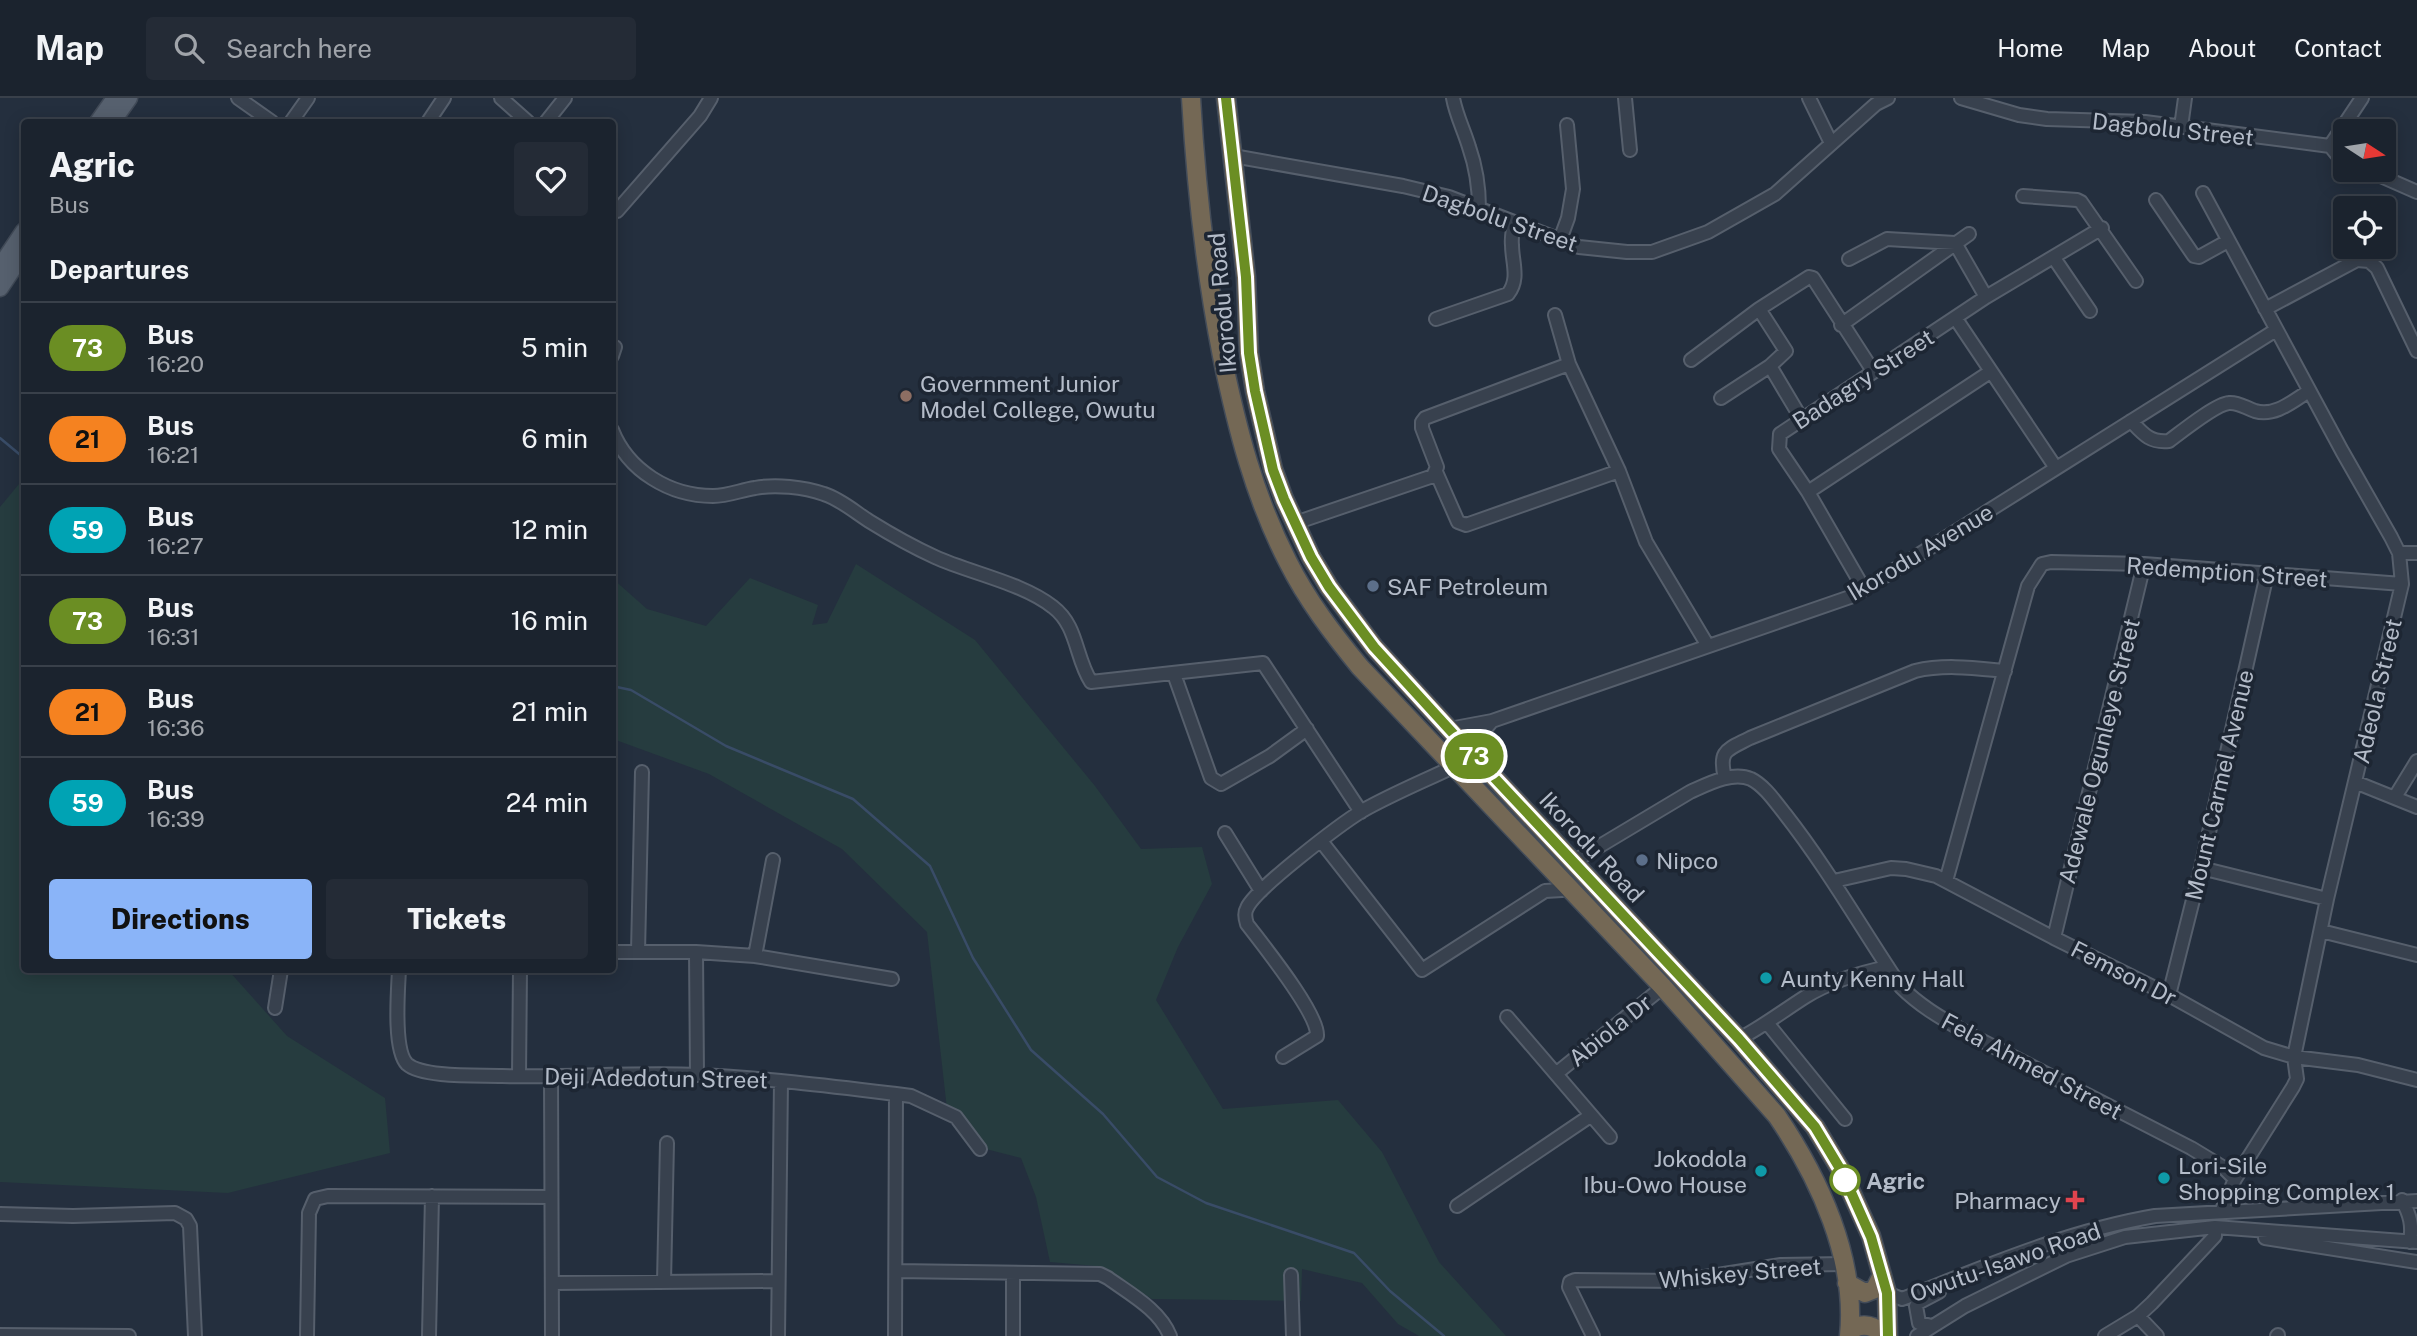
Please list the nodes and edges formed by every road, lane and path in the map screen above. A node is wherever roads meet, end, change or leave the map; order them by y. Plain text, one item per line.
1 (115, 98) edge
2 (129, 98) edge
3 (238, 98) edge
4 (308, 98) edge
5 (444, 98) edge
6 (500, 98) edge
7 (565, 98) edge
8 (711, 98) edge
9 (1191, 98) edge
10 (1226, 98) edge
11 (1453, 98) edge
12 (1625, 98) edge
13 (1810, 98) edge
14 (1961, 98) edge
15 (2185, 98) edge
16 (2362, 98) edge
17 (1879, 100) edge
18 (100, 119) edge
19 (114, 119) edge
20 (268, 119) edge
21 (293, 119) edge
22 (430, 119) edge
23 (524, 119) edge
24 (548, 119) edge
25 (1567, 125) dead end
26 (2181, 127) junction
27 (1831, 143) junction
28 (2330, 146) junction
29 (1630, 150) dead end
30 (2333, 150) edge
31 (1233, 156) junction
32 (2394, 182) edge
33 (2417, 192) edge
34 (2203, 193) dead end
35 (2023, 196) dead end
36 (2156, 200) dead end
37 (1479, 208) junction
38 (616, 210) edge
39 (1514, 222) junction
40 (2102, 228) junction
41 (1969, 234) dead end
42 (21, 236) edge
43 (1560, 240) junction
44 (2228, 241) junction
45 (1955, 243) junction
46 (21, 256) edge
47 (1849, 258) dead end
48 (2054, 258) junction
49 (0, 267) edge
50 (2136, 281) dead end
51 (0, 288) edge
52 (1986, 297) junction
53 (1759, 309) junction
54 (2265, 309) junction
55 (2090, 311) dead end
56 (1555, 315) dead end
57 (1436, 319) dead end
58 (1956, 319) junction
59 (1841, 325) junction
60 (2276, 330) junction
61 (2417, 351) edge
62 (1691, 360) dead end
63 (1569, 364) junction
64 (1770, 366) junction
65 (1873, 371) junction
66 (1990, 372) junction
67 (2309, 391) junction
68 (1721, 398) dead end
69 (1801, 418) junction
70 (2131, 421) junction
71 (616, 438) edge
72 (2056, 468) junction
73 (1619, 471) junction
74 (1436, 472) junction
75 (1808, 492) junction
76 (1295, 523) junction
77 (2416, 549) edge
78 (2399, 553) junction
79 (2144, 564) junction
80 (2267, 574) junction
81 (2402, 584) junction
82 (1864, 589) junction
83 (1708, 646) junction
84 (2005, 671) junction
85 (1174, 674) junction
86 (1492, 721) junction
87 (1307, 729) junction
88 (1449, 729) junction
89 (1468, 750) junction
90 (2417, 761) edge
91 (1455, 766) junction
92 (642, 772) dead end
93 (1726, 778) junction
94 (2355, 782) junction
95 (2395, 797) junction
96 (2417, 807) edge
97 (1361, 812) junction
98 (1225, 833) dead end
99 (1321, 841) junction
100 (773, 860) dead end
101 (1573, 862) junction
102 (2201, 868) junction
103 (1834, 881) junction
104 (1946, 881) junction
105 (1569, 887) junction
106 (1261, 891) junction
107 (2327, 899) junction
108 (2321, 931) junction
109 (2054, 938) junction
110 (638, 951) junction
111 (616, 952) edge
112 (696, 952) junction
113 (2417, 954) edge
114 (755, 956) junction
115 (1888, 967) junction
116 (281, 973) edge
117 (399, 973) edge
118 (520, 973) edge
119 (892, 979) dead end
120 (1663, 987) junction
121 (2169, 995) junction
122 (275, 1007) dead end
123 (1507, 1017) dead end
124 (1768, 1024) junction
125 (1739, 1039) junction
126 (1283, 1057) dead end
127 (2294, 1057) junction
128 (1557, 1073) junction
129 (697, 1075) junction
130 (519, 1076) junction
131 (551, 1076) junction
132 (781, 1080) junction
133 (2417, 1080) edge
134 (896, 1094) junction
135 (1591, 1116) junction
136 (1844, 1119) dead end
137 (1610, 1137) dead end
138 (667, 1143) dead end
139 (980, 1149) dead end
140 (2235, 1179) junction
141 (432, 1196) junction
142 (551, 1197) junction
143 (2402, 1200) junction
144 (2417, 1200) edge
145 (1457, 1206) dead end
146 (2221, 1212) junction
147 (0, 1214) edge
148 (2215, 1231) junction
149 (2415, 1243) edge
150 (2375, 1256) junction
151 (2417, 1262) edge
152 (1844, 1264) junction
153 (1992, 1264) junction
154 (897, 1271) junction
155 (1013, 1273) junction
156 (1291, 1275) dead end
157 (1882, 1275) junction
158 (777, 1281) junction
159 (664, 1282) junction
160 (552, 1283) junction
161 (1847, 1283) junction
162 (1887, 1293) junction
163 (2138, 1315) junction
164 (1932, 1326) junction
165 (1849, 1334) edge
166 (0, 1335) edge
167 (43, 1336) edge
168 (130, 1336) edge
169 (195, 1336) edge
170 (307, 1336) edge
171 (429, 1336) edge
172 (552, 1336) edge
173 (778, 1336) edge
174 (895, 1336) edge
175 (1013, 1336) edge
176 (1170, 1336) edge
177 (1293, 1336) edge
178 (1593, 1336) edge
179 (1887, 1336) edge
180 (1917, 1336) edge
181 (2105, 1336) edge
182 (2157, 1336) edge

1 - 18 main road
2 - 19 main road
3 - 20 street
4 - 21 street
5 - 22 street
6 - 23 street
7 - 24 street
8 - 38 street
9 - 91 highway, Ikorodu Road
10 - 31 highway, Ikorodu Road
11 - 37 street
12 - 29 street
13 - 27 street
14 - 26 street, Dagbolu Street
15 - 26 street
16 - 28 street
17 - 27 street, Dagbolu Street
25 - 43 street
26 - 28 street, Dagbolu Street
27 - 43 street, Dagbolu Street
28 - 30 street
31 - 37 street, Dagbolu Street
31 - 76 highway, Ikorodu Road
32 - 33 street
34 - 44 street, Adeola Street
35 - 40 street
36 - 44 street
37 - 39 street, Dagbolu Street
39 - 43 street, Dagbolu Street
39 - 57 street
40 - 48 street, Badagry Street
40 - 50 street
41 - 45 street
42 - 49 main road
44 - 54 street, Adeola Street
45 - 47 street
45 - 52 street
45 - 59 street
46 - 51 main road
48 - 52 street, Badagry Street
48 - 55 street
52 - 58 street, Badagry Street
53 - 59 street
53 - 62 street
53 - 64 street
54 - 60 street, Adeola Street
54 - 61 street
56 - 63 street
58 - 65 street, Badagry Street
58 - 66 street
59 - 65 street
60 - 67 street, Adeola Street
60 - 70 street, Ikorodu Avenue
63 - 73 street
63 - 74 street
64 - 68 street
64 - 69 street
65 - 69 street, Badagry Street
66 - 72 street
66 - 75 street
67 - 70 street
67 - 78 street, Adeola Street
69 - 75 street, Badagry Street
70 - 72 street, Ikorodu Avenue
71 - 85 street
72 - 82 street, Ikorodu Avenue
73 - 74 street
73 - 83 street
74 - 76 street
75 - 82 street, Badagry Street
76 - 88 highway, Ikorodu Road
77 - 78 street
78 - 81 street, Adeola Street
79 - 80 street, Redemption Street
79 - 84 street, Redemption Street
79 - 109 street, Adewale Ogunleye Street
80 - 81 street, Redemption Street
80 - 102 street, Mount Carmel Avenue
81 - 94 street, Adeola Street
82 - 83 street, Ikorodu Avenue
83 - 86 street, Ikorodu Avenue
84 - 93 street
84 - 104 street
85 - 87 street
85 - 87 street
86 - 88 street, Ikorodu Avenue
86 - 89 street
87 - 97 street
88 - 89 highway, Ikorodu Road
89 - 101 highway, Ikorodu Road
90 - 95 street
91 - 97 street
91 - 105 highway, Ikorodu Road
92 - 110 street
93 - 101 street
93 - 103 street, Fela Ahmed Street
94 - 95 street
94 - 107 street, Adeola Street
95 - 96 street
97 - 99 street
98 - 106 street
99 - 105 street
99 - 106 street
100 - 114 street
101 - 125 highway, Ikorodu Road
102 - 107 street
102 - 121 street, Mount Carmel Avenue
103 - 104 street, Femson Dr
103 - 115 street, Fela Ahmed Street
104 - 109 street, Femson Dr
105 - 120 highway, Ikorodu Road
106 - 126 street
107 - 108 street, Adeola Street
108 - 113 street
108 - 127 street, Adeola Street
109 - 121 street, Femson Dr
110 - 111 street
110 - 112 street
112 - 114 street
112 - 129 street
114 - 119 street
115 - 124 street
115 - 140 street, Fela Ahmed Street
116 - 122 street
117 - 130 street, Deji Adedotun Street
118 - 130 street
120 - 128 street, Abiola Dr
120 - 152 highway, Ikorodu Road
121 - 127 street, Femson Dr
123 - 128 street
124 - 125 street
124 - 136 street
125 - 157 highway, Ikorodu Road
127 - 133 street, Femson Dr
127 - 140 street, Adeola Street
128 - 135 street
129 - 131 street, Deji Adedotun Street
129 - 132 street, Deji Adedotun Street
130 - 131 street, Deji Adedotun Street
131 - 142 street
132 - 134 street, Deji Adedotun Street
132 - 158 street
134 - 139 street, Deji Adedotun Street
134 - 154 street
135 - 137 street
135 - 145 street
138 - 159 street
140 - 146 street, Adeola Street
141 - 142 street
141 - 170 street
141 - 171 street
142 - 160 street
143 - 144 street, Owutu-Isawo Road
143 - 146 street, Owutu-Isawo Road
143 - 149 street
146 - 153 street, Owutu-Isawo Road
147 - 169 street
148 - 149 street, Owutu-Isawo Road
148 - 150 street
148 - 163 street
148 - 164 street, Owutu-Isawo Road
149 - 150 street
150 - 151 street
152 - 161 highway, Ikorodu Road
152 - 178 street, Whiskey Street
153 - 162 street, Owutu-Isawo Road
153 - 164 street
154 - 155 street
154 - 174 street
155 - 175 street
155 - 176 street
156 - 177 street
157 - 161 highway
157 - 162 highway, Ikorodu Road
158 - 159 street
158 - 173 street
159 - 160 street
160 - 172 street
161 - 165 highway, Ikorodu Road
162 - 179 highway, Ikorodu Road
163 - 181 street
163 - 182 street
164 - 180 street, Owutu-Isawo Road
165 - 179 highway
166 - 167 street
167 - 168 street

